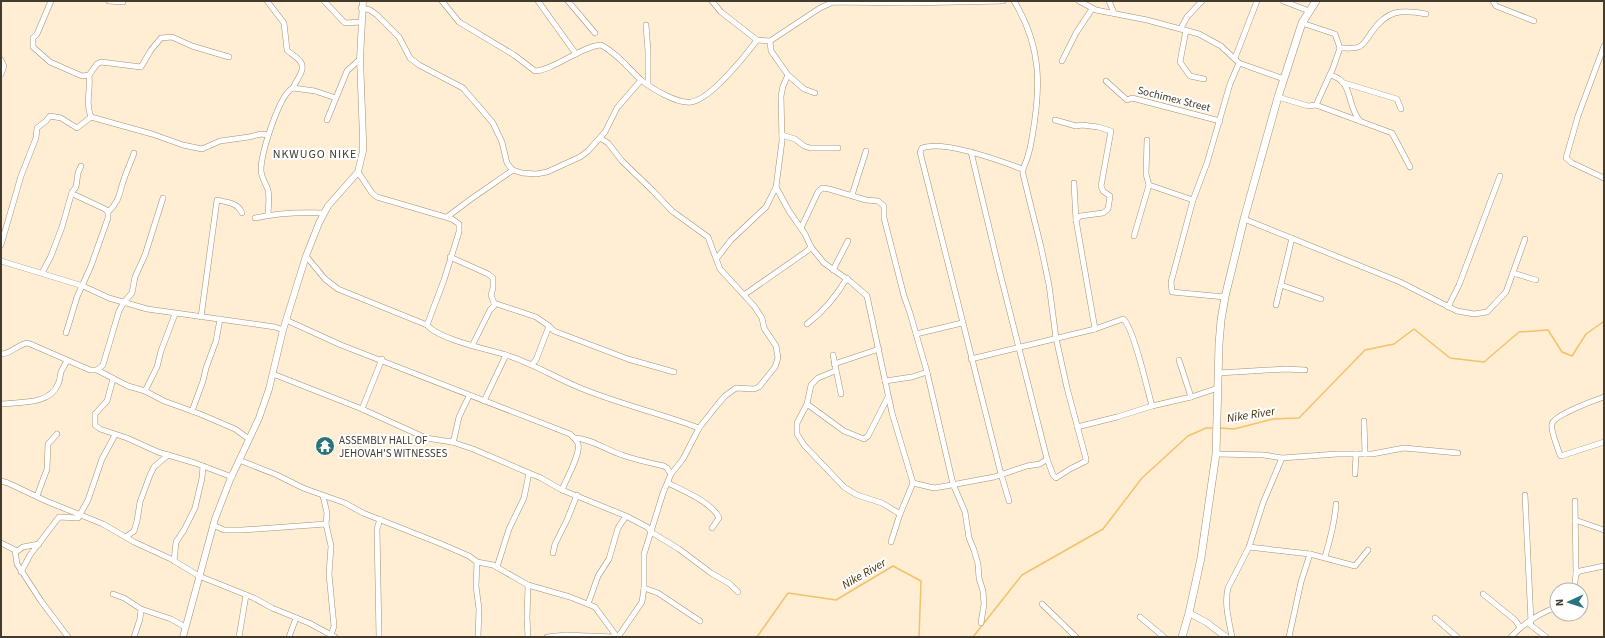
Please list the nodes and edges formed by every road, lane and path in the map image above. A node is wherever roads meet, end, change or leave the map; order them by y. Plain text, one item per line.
1 (51, 1) edge
2 (109, 1) edge
3 (267, 1) edge
4 (324, 1) edge
5 (362, 1) edge
6 (442, 1) edge
7 (538, 1) edge
8 (568, 1) edge
9 (712, 1) edge
10 (1003, 1) edge
11 (1014, 1) edge
12 (1079, 1) edge
13 (1109, 1) edge
14 (1202, 1) edge
15 (1257, 1) edge
16 (1283, 1) edge
17 (1316, 1) edge
18 (1493, 1) edge
19 (123, 2) dead end
20 (909, 2) edge
21 (361, 8) junction
22 (1092, 9) junction
23 (1309, 11) junction
24 (1114, 13) junction
25 (1426, 14) dead end
26 (1534, 21) dead end
27 (361, 22) junction
28 (1302, 23) junction
29 (646, 25) dead end
30 (1184, 29) junction
31 (595, 33) dead end
32 (757, 40) junction
33 (770, 41) junction
34 (1604, 46) edge
35 (1340, 48) junction
36 (576, 54) junction
37 (229, 57) dead end
38 (1235, 58) junction
39 (360, 59) junction
40 (1, 60) edge
41 (1062, 61) dead end
42 (1240, 63) junction
43 (1, 74) edge
44 (89, 75) junction
45 (788, 75) junction
46 (1330, 75) junction
47 (1284, 79) junction
48 (641, 80) junction
49 (1204, 80) dead end
50 (1106, 82) dead end
51 (648, 84) junction
52 (1344, 84) junction
53 (293, 88) junction
54 (815, 93) dead end
55 (1278, 97) junction
56 (336, 98) junction
57 (1316, 106) junction
58 (1401, 109) dead end
59 (91, 117) junction
60 (327, 120) dead end
61 (1055, 120) dead end
62 (1220, 121) junction
63 (1361, 122) junction
64 (268, 135) junction
65 (782, 135) junction
66 (600, 138) junction
67 (1147, 140) dead end
68 (838, 148) dead end
69 (866, 151) dead end
70 (971, 152) junction
71 (134, 153) dead end
72 (81, 166) dead end
73 (1410, 167) dead end
74 (1022, 169) junction
75 (513, 170) junction
76 (358, 172) junction
77 (1500, 176) dead end
78 (1604, 178) edge
79 (1074, 183) dead end
80 (1149, 185) junction
81 (776, 186) junction
82 (75, 195) dead end
83 (852, 196) junction
84 (163, 198) dead end
85 (1193, 200) junction
86 (108, 212) junction
87 (242, 213) dead end
88 (324, 213) junction
89 (268, 215) junction
90 (256, 218) dead end
91 (447, 218) junction
92 (1244, 219) junction
93 (1076, 220) junction
94 (801, 228) junction
95 (1134, 236) dead end
96 (1292, 238) junction
97 (1525, 239) dead end
98 (848, 241) dead end
99 (1, 245) edge
100 (811, 247) junction
101 (306, 256) junction
102 (450, 257) junction
103 (717, 258) junction
104 (1, 261) edge
105 (832, 270) junction
106 (42, 273) junction
107 (1513, 273) junction
108 (847, 278) junction
109 (1536, 280) dead end
110 (1280, 285) junction
111 (83, 286) junction
112 (744, 295) junction
113 (1225, 297) junction
114 (1321, 299) dead end
115 (124, 302) junction
116 (494, 303) junction
117 (1276, 305) dead end
118 (1448, 307) junction
119 (175, 314) junction
120 (201, 317) junction
121 (220, 319) junction
122 (286, 320) junction
123 (962, 323) junction
124 (807, 324) dead end
125 (427, 325) junction
126 (549, 326) junction
127 (1095, 329) junction
128 (283, 330) junction
129 (66, 333) dead end
130 (916, 334) junction
131 (1056, 338) junction
132 (472, 346) junction
133 (1019, 348) junction
134 (879, 349) junction
135 (1, 354) edge
136 (506, 355) junction
137 (832, 355) dead end
138 (382, 359) junction
139 (971, 360) junction
140 (1179, 360) dead end
141 (67, 361) junction
142 (532, 364) junction
143 (834, 364) junction
144 (97, 370) junction
145 (1305, 370) dead end
146 (835, 371) junction
147 (674, 372) dead end
148 (927, 372) junction
149 (1218, 373) junction
150 (273, 374) junction
151 (113, 379) junction
152 (885, 381) junction
153 (1218, 388) junction
154 (145, 391) junction
155 (841, 394) dead end
156 (469, 396) junction
157 (888, 397) junction
158 (1191, 397) junction
159 (1604, 397) edge
160 (484, 401) junction
161 (1, 404) edge
162 (807, 404) junction
163 (1152, 406) junction
164 (362, 409) junction
165 (192, 411) junction
166 (1364, 421) dead end
167 (1077, 427) junction
168 (699, 428) junction
169 (58, 434) dead end
170 (115, 434) junction
171 (575, 438) junction
172 (249, 439) junction
173 (452, 442) junction
174 (1604, 442) edge
175 (1458, 453) dead end
176 (168, 454) junction
177 (1216, 454) junction
178 (1356, 454) junction
179 (1365, 454) junction
180 (1282, 458) junction
181 (1047, 459) junction
182 (240, 460) junction
183 (202, 466) junction
184 (529, 473) junction
185 (671, 474) junction
186 (1001, 474) junction
187 (1355, 474) dead end
188 (232, 477) junction
189 (1, 481) edge
190 (668, 483) junction
191 (913, 483) junction
192 (953, 484) junction
193 (562, 490) junction
194 (577, 495) junction
195 (1525, 495) dead end
196 (37, 496) junction
197 (323, 496) junction
198 (1009, 501) dead end
199 (1575, 501) dead end
200 (1336, 504) dead end
201 (900, 514) junction
202 (80, 515) junction
203 (626, 516) junction
204 (380, 519) junction
205 (1575, 520) junction
206 (326, 524) junction
207 (213, 525) junction
208 (712, 528) dead end
209 (1604, 530) edge
210 (651, 532) junction
211 (126, 538) junction
212 (891, 542) dead end
213 (1, 543) edge
214 (39, 544) junction
215 (1249, 547) junction
216 (1368, 550) dead end
217 (16, 552) junction
218 (553, 553) dead end
219 (1310, 554) junction
220 (1325, 557) junction
221 (174, 561) junction
222 (477, 562) junction
223 (1604, 566) edge
224 (497, 567) junction
225 (21, 572) junction
226 (1576, 574) junction
227 (199, 576) junction
228 (1575, 582) edge
229 (528, 585) junction
230 (644, 588) junction
231 (738, 592) dead end
232 (113, 594) dead end
233 (1483, 594) dead end
234 (246, 595) junction
235 (588, 604) junction
236 (1042, 604) dead end
237 (141, 609) junction
238 (1549, 610) edge
239 (1189, 612) junction
240 (1140, 617) dead end
241 (296, 618) junction
242 (1435, 618) dead end
243 (700, 620) dead end
244 (1529, 622) junction
245 (981, 623) dead end
246 (185, 627) junction
247 (1520, 627) junction
248 (333, 636) edge
249 (68, 637) edge
250 (134, 637) edge
251 (183, 637) edge
252 (239, 637) edge
253 (289, 637) edge
254 (379, 637) edge
255 (478, 637) edge
256 (528, 637) edge
257 (547, 637) edge
258 (613, 637) edge
259 (617, 637) edge
260 (1076, 637) edge
261 (1164, 637) edge
262 (1182, 637) edge
263 (1226, 637) edge
264 (1232, 637) edge
265 (1289, 637) edge
266 (1457, 637) edge
267 (1511, 637) edge
268 (1546, 637) edge

1 - 44 street
2 - 19 street
3 - 53 street
4 - 27 street
5 - 21 street
6 - 36 street
7 - 36 street
8 - 31 street
9 - 32 street
10 - 20 street
11 - 74 street
12 - 22 street
13 - 24 street
14 - 30 street
15 - 38 street
16 - 23 street
17 - 23 main road
18 - 26 street
20 - 33 street
21 - 27 street
21 - 75 street
22 - 24 street
22 - 41 street
23 - 28 main road
24 - 30 street
25 - 35 street
27 - 39 street
28 - 35 street
28 - 47 main road
29 - 51 street
30 - 38 street
30 - 49 street
32 - 33 street
32 - 51 street
33 - 45 street
34 - 78 street
35 - 46 street
36 - 48 street
37 - 44 street
38 - 42 street
39 - 56 street
39 - 76 street
40 - 43 street
42 - 47 street
42 - 62 street
44 - 59 street
45 - 54 street
45 - 65 street
46 - 52 street
46 - 57 street
47 - 55 main road
48 - 51 street
48 - 66 street
50 - 62 street, Sochimex Street
52 - 58 street
52 - 63 street
53 - 56 street
53 - 64 street
55 - 57 street
55 - 92 main road
56 - 60 street
57 - 63 street
59 - 64 street
59 - 99 street
61 - 93 street
62 - 85 street
63 - 73 street
64 - 89 street
65 - 68 street
65 - 81 street
66 - 75 street
66 - 103 street
67 - 80 street
69 - 83 street
70 - 74 street
70 - 123 street
70 - 133 street
71 - 86 street
72 - 106 street
74 - 131 street
75 - 91 street
76 - 88 street
76 - 91 street
77 - 118 street
79 - 93 street
80 - 85 street
80 - 95 street
81 - 94 street
81 - 103 street
82 - 86 street
83 - 94 street
83 - 130 street
84 - 115 street
85 - 113 street
86 - 111 street
87 - 120 street
88 - 89 street
88 - 101 street
89 - 90 street
91 - 102 street
92 - 96 street
92 - 113 main road
93 - 127 street
94 - 100 street
96 - 110 street
96 - 118 street
97 - 107 street
98 - 105 street
100 - 105 street
100 - 112 street
101 - 122 street
101 - 125 street
102 - 116 street
102 - 125 street
103 - 112 street
104 - 106 street
105 - 108 street
106 - 111 street
107 - 109 street
107 - 118 street
108 - 124 street
108 - 134 street
110 - 114 street
110 - 117 street
111 - 115 street
111 - 129 street
112 - 168 street
113 - 149 main road
115 - 119 street
115 - 144 street
116 - 126 street
116 - 132 street
119 - 120 street
119 - 154 street
120 - 121 street
121 - 128 street
121 - 165 street
122 - 128 street
122 - 138 street
123 - 130 street
123 - 139 street
125 - 132 street
126 - 142 street
126 - 147 street
127 - 131 street
127 - 163 street
128 - 150 street
130 - 148 street
131 - 133 street
131 - 167 street
132 - 136 street
133 - 139 street
133 - 181 street
134 - 143 street
134 - 152 street
135 - 141 street
136 - 142 street
136 - 160 street
137 - 143 street
138 - 156 street
138 - 164 street
139 - 186 street
140 - 158 street
141 - 144 street
141 - 161 street
142 - 168 street
143 - 146 street
144 - 151 street
145 - 149 street
146 - 155 street
146 - 162 street
148 - 152 street
148 - 192 street
149 - 153 main road
150 - 164 street
150 - 172 street
151 - 154 street
151 - 170 street
152 - 157 street
153 - 158 street
153 - 177 main road
154 - 165 street
156 - 160 street
156 - 173 street
157 - 162 street
157 - 191 street
158 - 163 street
159 - 174 street
160 - 171 street
162 - 201 street
163 - 167 street
164 - 173 street
165 - 172 street
166 - 179 street
167 - 181 street
168 - 185 street
169 - 196 street
170 - 176 street
170 - 202 street
171 - 185 street
171 - 193 street
172 - 182 street
173 - 184 street
175 - 179 street
176 - 183 street
176 - 211 street
177 - 180 street
177 - 239 main road
178 - 179 street
178 - 180 street
178 - 187 street
180 - 215 street
181 - 186 street
182 - 188 street
182 - 197 street
183 - 188 street
183 - 221 street
184 - 193 street
184 - 224 street
185 - 190 street
186 - 192 street
186 - 198 street
188 - 207 street
189 - 196 street
190 - 208 street
190 - 210 street
191 - 192 street
191 - 201 street
192 - 245 street
193 - 194 street
194 - 203 street
194 - 218 street
195 - 244 street
196 - 202 street
197 - 204 street
197 - 206 street
199 - 205 street
200 - 220 street
201 - 212 street
202 - 211 street
202 - 214 street
203 - 210 street
203 - 235 street
204 - 222 street
204 - 254 street
205 - 209 street
205 - 226 street
206 - 207 street
206 - 248 street
207 - 227 street
210 - 230 street
210 - 231 street
211 - 221 street
213 - 217 street
214 - 217 street
214 - 225 street
215 - 219 street
215 - 264 street
216 - 220 street
217 - 225 street
219 - 220 street
219 - 265 street
221 - 227 street
222 - 224 street
222 - 255 street
223 - 226 street
224 - 229 street
225 - 249 street
226 - 228 street
227 - 234 street
227 - 246 street
229 - 235 street
229 - 256 street
230 - 243 street
230 - 259 street
232 - 237 street
233 - 247 street
234 - 241 street
234 - 252 street
235 - 259 street
236 - 260 street
237 - 246 street
237 - 250 street
238 - 244 street
239 - 262 main road
239 - 263 street
240 - 261 street
241 - 248 street
241 - 253 street
242 - 266 street
244 - 247 street
244 - 268 street
246 - 251 street
247 - 267 street
257 - 258 street

